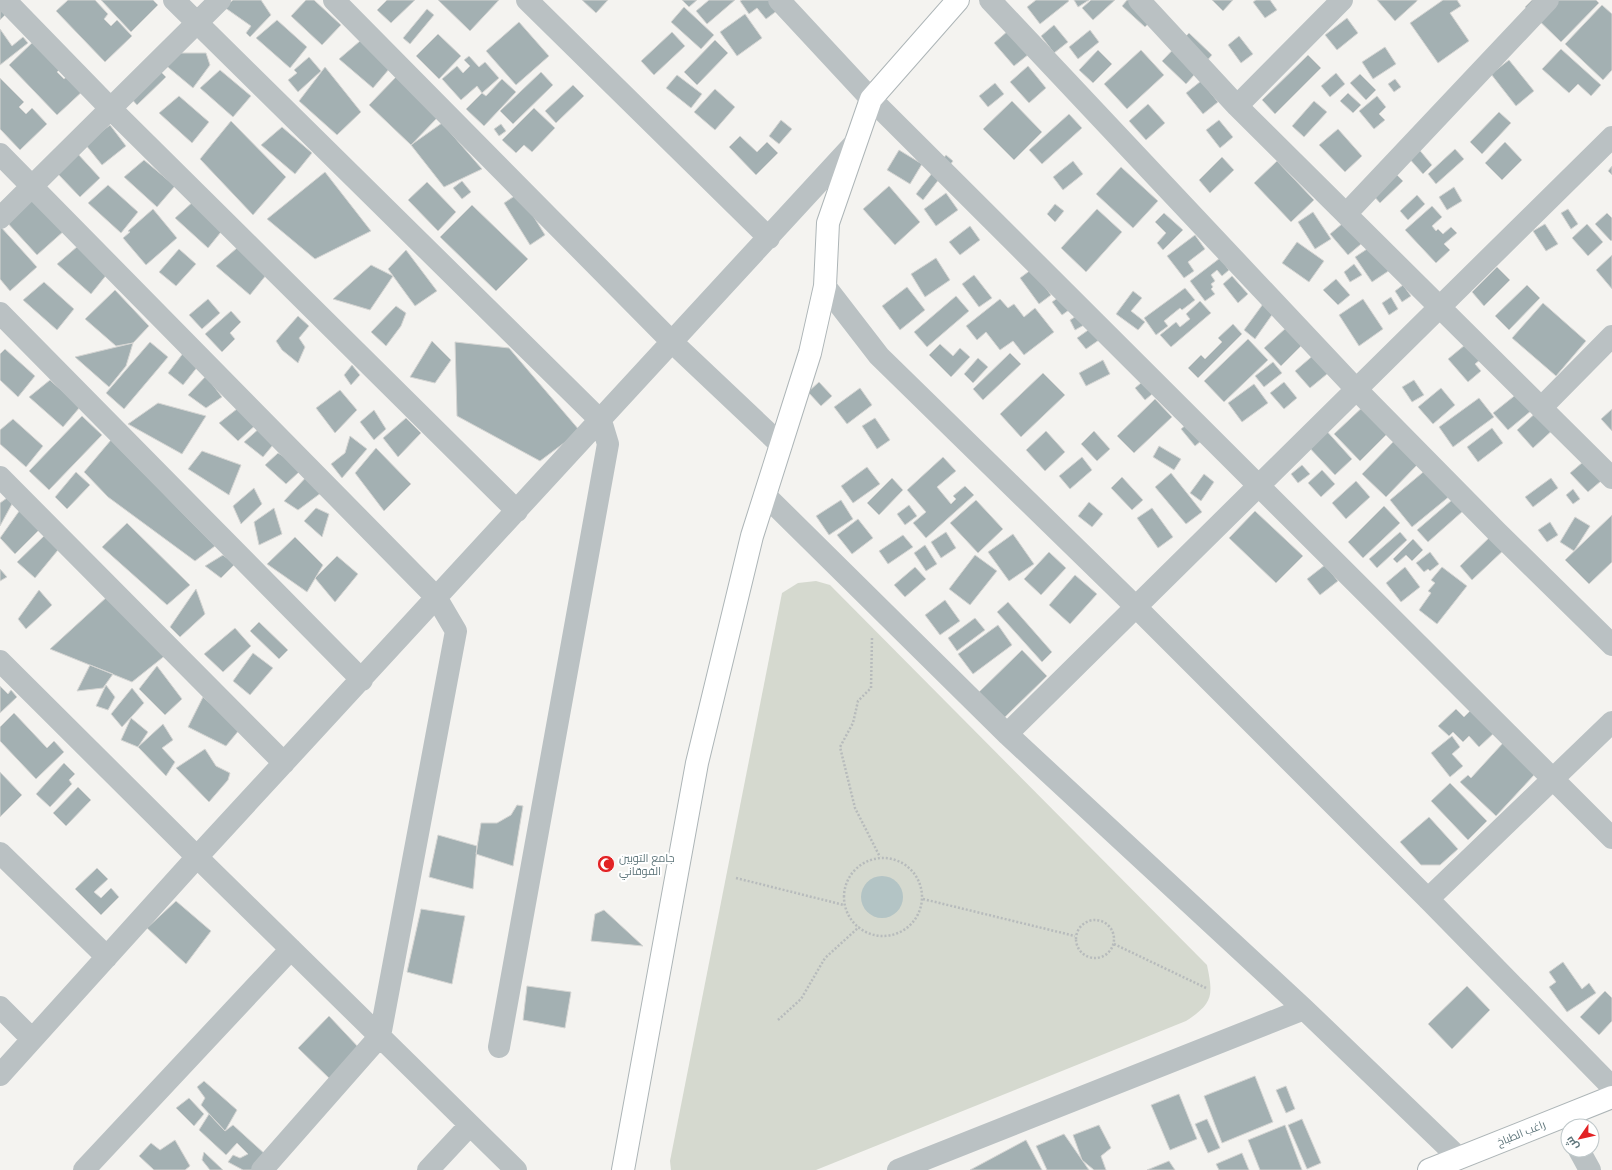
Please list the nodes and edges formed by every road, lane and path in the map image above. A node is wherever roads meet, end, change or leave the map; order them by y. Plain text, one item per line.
1 (5, 0) edge
2 (174, 0) edge
3 (220, 0) edge
4 (334, 0) edge
5 (527, 0) edge
6 (779, 0) edge
7 (958, 0) edge
8 (990, 0) edge
9 (1139, 0) edge
10 (1341, 0) edge
11 (1548, 0) edge
12 (197, 23) junction
13 (871, 99) junction
14 (1237, 106) junction
15 (110, 108) junction
16 (1612, 137) edge
17 (854, 144) junction
18 (0, 154) edge
19 (32, 186) junction
20 (1346, 214) junction
21 (0, 218) edge
22 (769, 238) junction
23 (825, 286) junction
24 (1440, 307) junction
25 (0, 313) edge
26 (1612, 336) edge
27 (672, 342) junction
28 (1356, 389) junction
29 (1541, 408) junction
30 (601, 421) junction
31 (781, 445) junction
32 (0, 477) edge
33 (1612, 478) edge
34 (1259, 486) junction
35 (765, 495) junction
36 (518, 511) junction
37 (436, 597) junction
38 (1136, 607) junction
39 (872, 638) dead end
40 (1612, 645) edge
41 (0, 660) edge
42 (362, 680) junction
43 (1612, 722) edge
44 (1007, 734) junction
45 (284, 763) junction
46 (1553, 779) junction
47 (1612, 838) edge
48 (0, 853) edge
49 (197, 857) junction
50 (880, 857) junction
51 (736, 878) dead end
52 (923, 899) junction
53 (1428, 899) junction
54 (844, 905) junction
55 (859, 927) junction
56 (1075, 936) junction
57 (1114, 944) junction
58 (291, 949) junction
59 (107, 957) junction
60 (1206, 988) dead end
61 (0, 1007) edge
62 (1304, 1009) junction
63 (778, 1020) dead end
64 (380, 1036) junction
65 (32, 1039) junction
66 (499, 1047) dead end
67 (0, 1075) edge
68 (1612, 1087) edge
69 (1612, 1097) edge
70 (1575, 1118) edge
71 (470, 1125) junction
72 (1560, 1125) edge
73 (1459, 1158) junction
74 (1583, 1158) edge
75 (84, 1170) edge
76 (262, 1170) edge
77 (428, 1170) edge
78 (516, 1170) edge
79 (623, 1170) edge
80 (898, 1170) edge
81 (1429, 1170) edge
82 (1590, 1170) edge

1 - 15 street
2 - 12 street
3 - 12 street
4 - 27 street
5 - 22 street
6 - 13 street
7 - 13 main road
8 - 28 street
9 - 14 street
10 - 14 street
11 - 20 street
12 - 15 street
12 - 30 street
13 - 17 main road
13 - 34 street
14 - 20 street
15 - 19 street
15 - 36 street
16 - 24 street
17 - 22 street
17 - 23 main road
18 - 19 street
19 - 21 street
19 - 37 street
20 - 24 street
22 - 27 street
23 - 31 main road
23 - 38 street
24 - 28 street
24 - 29 street
25 - 42 street
26 - 29 street
27 - 30 street
27 - 31 street
28 - 34 street
28 - 40 street
29 - 33 street
30 - 36 street
30 - 66 street
31 - 35 main road
32 - 45 street
34 - 38 street
34 - 46 street
35 - 44 street
35 - 79 main road
36 - 37 street
37 - 42 street
37 - 64 street
38 - 44 street
38 - 53 street
39 - 50 path
41 - 49 street
42 - 45 street
43 - 46 street
44 - 62 street
45 - 49 street
46 - 47 street
46 - 53 street
48 - 59 street
49 - 58 street
49 - 59 street
50 - 52 path
50 - 54 path
51 - 54 path
52 - 55 path
52 - 56 path
53 - 68 street
54 - 55 path
55 - 63 path
56 - 57 path
56 - 57 path
57 - 60 path
58 - 64 street
58 - 75 street
59 - 65 street
61 - 65 street
62 - 73 street
62 - 80 street
64 - 71 street
64 - 76 street
65 - 67 street
69 - 70 main road, راغب الطباخ
71 - 77 street
71 - 78 street
72 - 73 main road, راغب الطباخ
73 - 81 main road, راغب الطباخ
74 - 82 street

